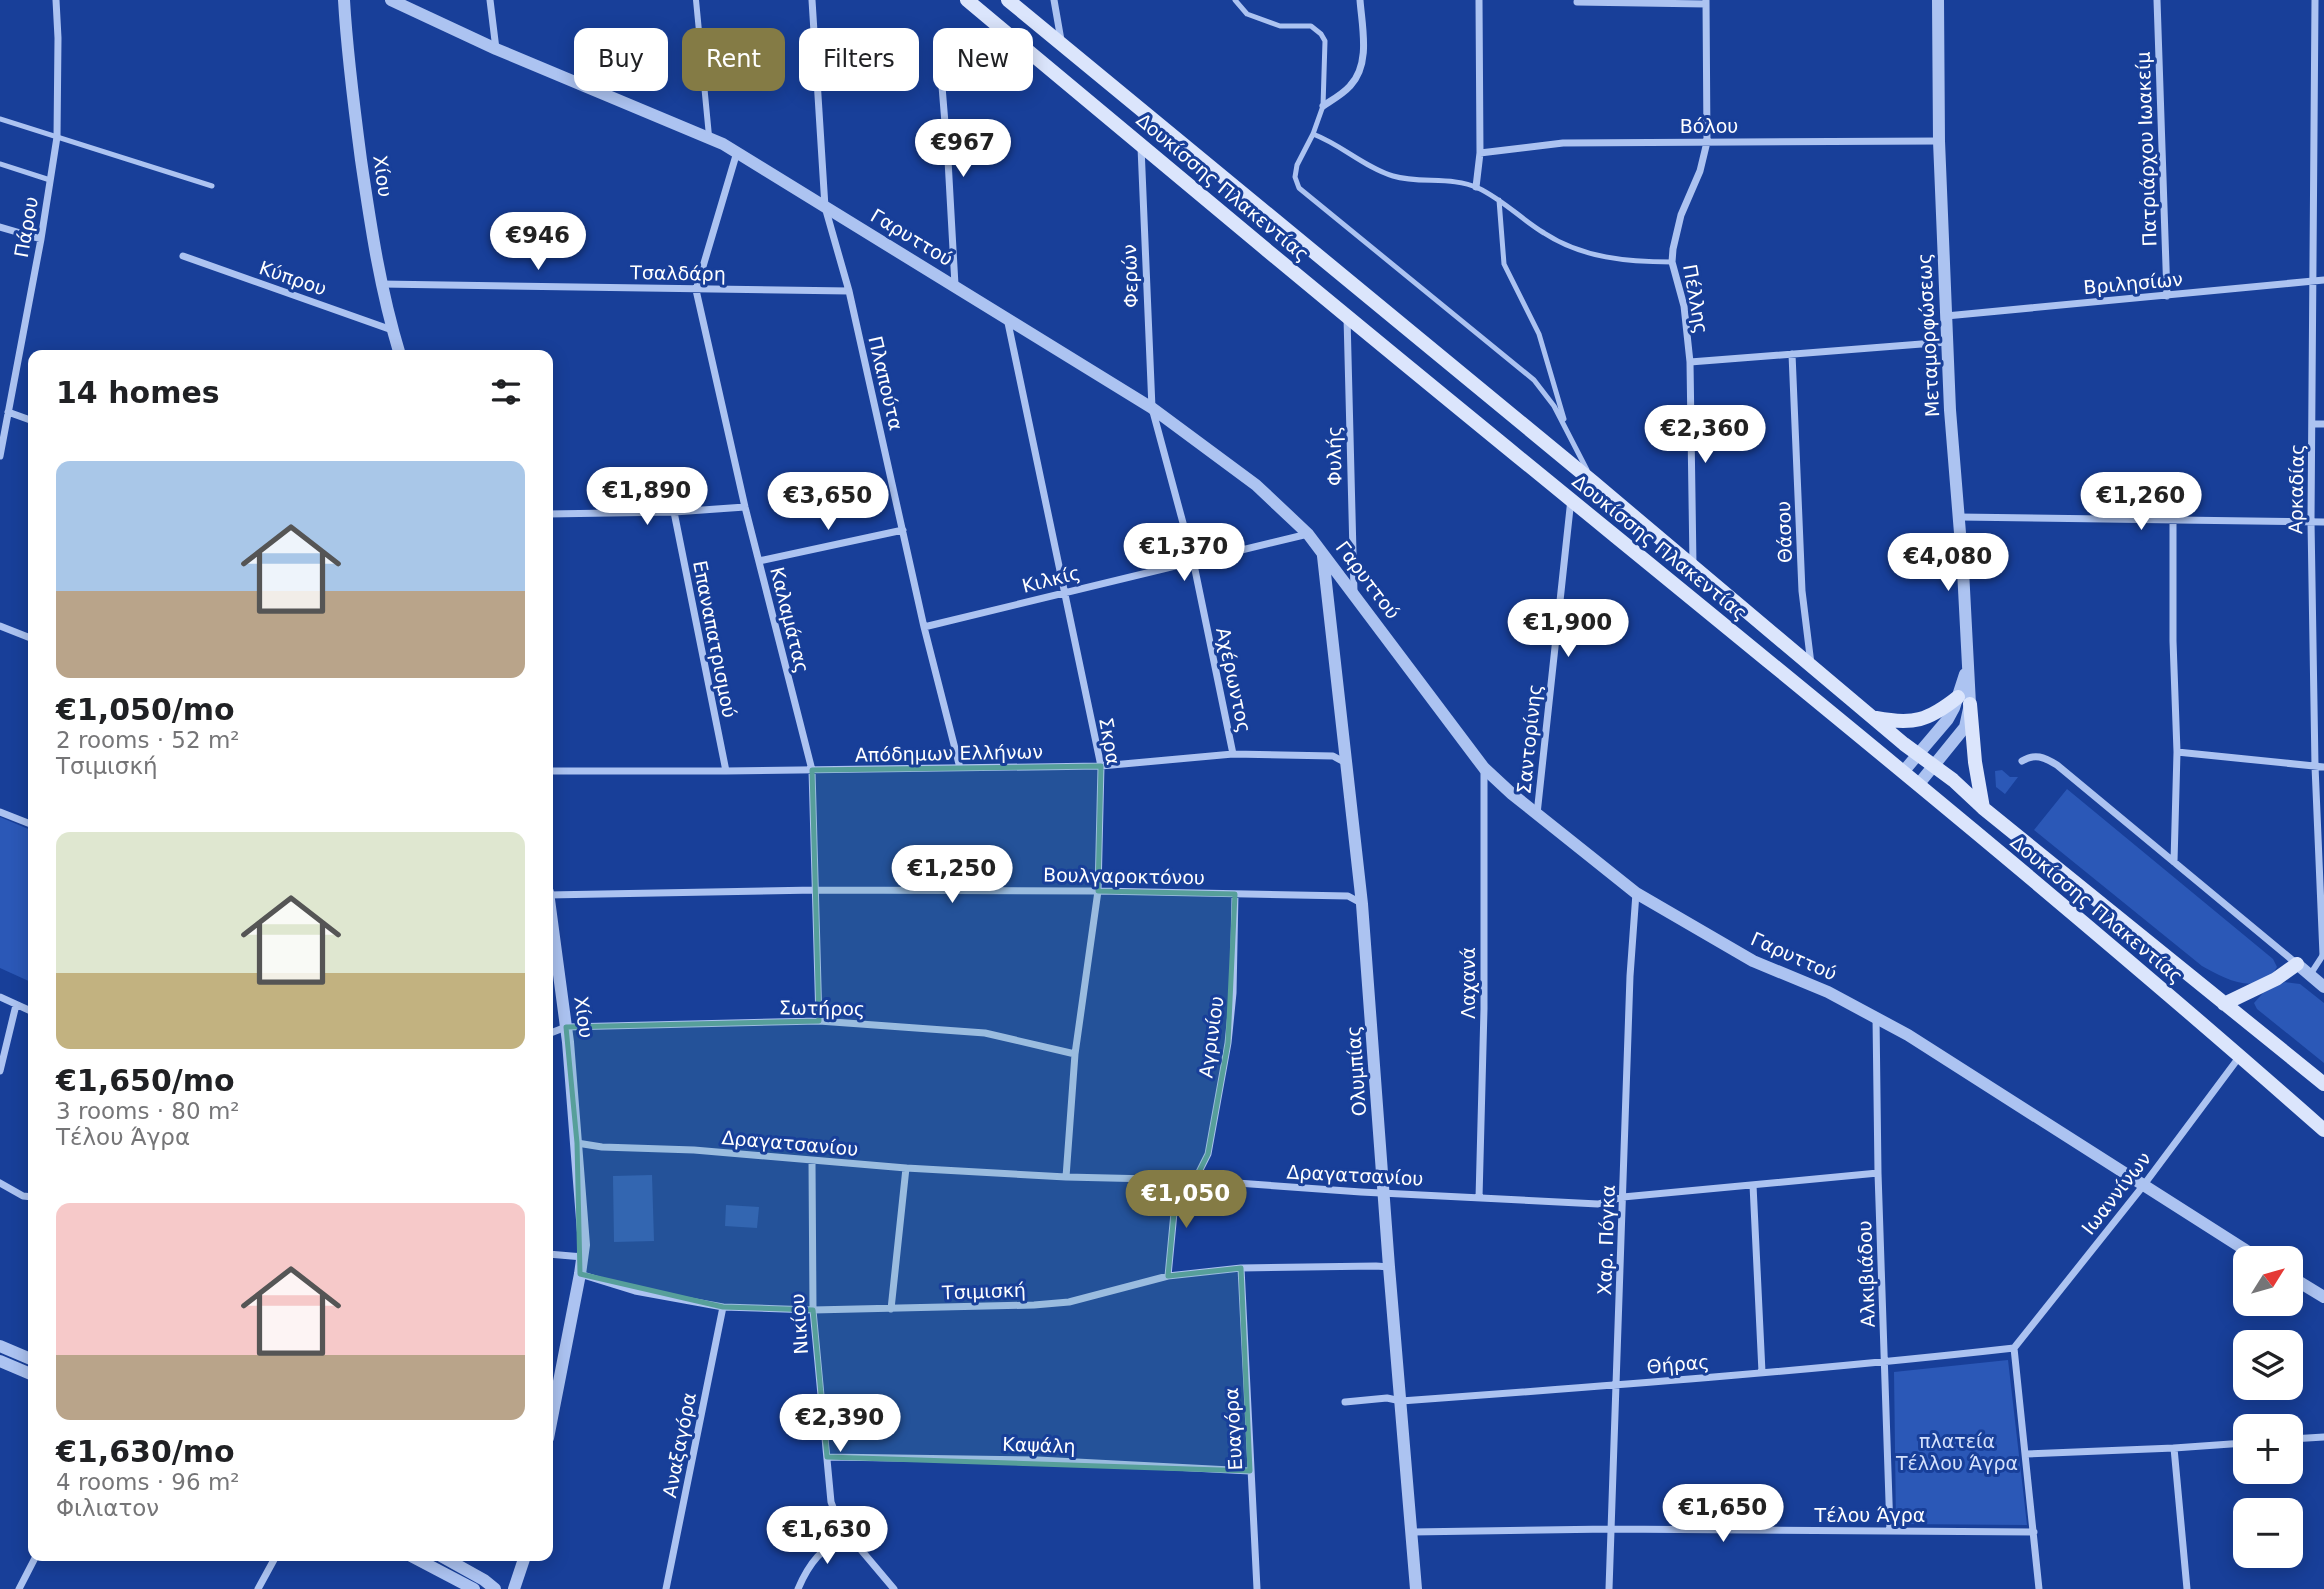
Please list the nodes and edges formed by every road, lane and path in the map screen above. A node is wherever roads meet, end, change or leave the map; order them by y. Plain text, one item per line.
1 (56, 0) edge
2 (344, 0) edge
3 (391, 0) edge
4 (489, 0) edge
5 (696, 0) edge
6 (813, 0) edge
7 (967, 0) edge
8 (1008, 0) edge
9 (1054, 0) edge
10 (1235, 0) edge
11 (1360, 0) edge
12 (1479, 0) edge
13 (1938, 0) edge
14 (2157, 0) edge
15 (2315, 0) edge
16 (1577, 2) dead end
17 (1706, 2) edge
18 (1061, 44) junction
19 (496, 49) junction
20 (942, 91) edge
21 (1323, 106) junction
22 (0, 118) edge
23 (1313, 134) junction
24 (709, 136) junction
25 (57, 137) junction
26 (1939, 141) junction
27 (1707, 142) junction
28 (1141, 143) junction
29 (737, 152) junction
30 (1480, 153) junction
31 (0, 164) edge
32 (50, 180) junction
33 (212, 186) dead end
34 (1476, 187) junction
35 (1499, 200) junction
36 (825, 207) junction
37 (0, 227) edge
38 (41, 239) junction
39 (183, 256) dead end
40 (1672, 262) junction
41 (2312, 280) junction
42 (2324, 280) edge
43 (380, 284) junction
44 (955, 285) junction
45 (696, 290) junction
46 (849, 291) junction
47 (2167, 296) junction
48 (1946, 316) junction
49 (1347, 317) junction
50 (1007, 318) junction
51 (393, 331) junction
52 (1947, 342) junction
53 (399, 350) edge
54 (1792, 354) junction
55 (1690, 362) junction
56 (1152, 408) junction
57 (8, 412) junction
58 (28, 419) edge
59 (2313, 424) junction
60 (2324, 424) edge
61 (1568, 431) junction
62 (0, 456) edge
63 (1593, 482) junction
64 (1571, 499) junction
65 (746, 507) junction
66 (674, 512) junction
67 (553, 514) edge
68 (1959, 517) junction
69 (2173, 518) junction
70 (2311, 521) junction
71 (2324, 522) edge
72 (903, 530) junction
73 (1308, 534) junction
74 (1323, 552) junction
75 (759, 561) junction
76 (1194, 561) junction
77 (1693, 568) junction
78 (1063, 593) junction
79 (1354, 594) junction
80 (0, 626) edge
81 (924, 627) junction
82 (28, 637) edge
83 (1811, 667) junction
84 (1964, 701) junction
85 (1874, 718) junction
86 (2177, 752) junction
87 (1233, 754) junction
88 (1919, 754) junction
89 (2022, 761) dead end
90 (1348, 764) junction
91 (1101, 766) junction
92 (1934, 766) junction
93 (2315, 766) junction
94 (2324, 766) edge
95 (960, 768) junction
96 (1485, 768) junction
97 (813, 770) junction
98 (553, 771) edge
99 (726, 771) junction
100 (1903, 772) junction
101 (1918, 785) junction
102 (1983, 808) junction
103 (0, 812) edge
104 (1537, 815) junction
105 (28, 823) edge
106 (2174, 862) junction
107 (816, 890) junction
108 (1098, 891) junction
109 (553, 893) edge
110 (1636, 893) junction
111 (1235, 894) junction
112 (1362, 904) junction
113 (553, 930) edge
114 (2323, 955) edge
115 (2297, 964) junction
116 (2310, 975) junction
117 (2324, 987) edge
118 (0, 997) edge
119 (16, 1004) junction
120 (2224, 1004) junction
121 (28, 1010) edge
122 (1876, 1016) junction
123 (819, 1021) junction
124 (566, 1027) junction
125 (553, 1032) edge
126 (1075, 1054) junction
127 (2240, 1056) junction
128 (0, 1071) edge
129 (2324, 1084) edge
130 (2324, 1130) edge
131 (577, 1143) junction
132 (812, 1161) junction
133 (906, 1168) junction
134 (1878, 1173) junction
135 (1066, 1177) junction
136 (1195, 1180) junction
137 (1177, 1181) junction
138 (0, 1183) edge
139 (1753, 1185) junction
140 (2143, 1186) junction
141 (1384, 1192) junction
142 (28, 1196) edge
143 (1623, 1197) junction
144 (1479, 1198) junction
145 (2239, 1246) edge
146 (553, 1255) edge
147 (583, 1258) junction
148 (1389, 1267) junction
149 (1241, 1268) junction
150 (580, 1275) junction
151 (1168, 1276) junction
152 (2303, 1285) edge
153 (2324, 1297) edge
154 (723, 1307) junction
155 (891, 1309) junction
156 (813, 1310) junction
157 (0, 1346) edge
158 (2014, 1348) junction
159 (28, 1358) edge
160 (0, 1361) edge
161 (1886, 1362) junction
162 (1762, 1372) junction
163 (28, 1373) edge
164 (1616, 1385) junction
165 (1402, 1401) junction
166 (1345, 1402) dead end
167 (553, 1413) edge
168 (2324, 1437) edge
169 (2303, 1438) edge
170 (2233, 1444) edge
171 (2174, 1448) junction
172 (2026, 1454) junction
173 (827, 1457) junction
174 (1250, 1471) junction
175 (1610, 1529) junction
176 (1890, 1531) junction
177 (1412, 1532) junction
178 (2034, 1532) junction
179 (848, 1535) junction
180 (33, 1561) edge
181 (273, 1561) edge
182 (421, 1561) edge
183 (450, 1561) edge
184 (523, 1561) edge
185 (19, 1589) edge
186 (258, 1589) edge
187 (474, 1589) edge
188 (495, 1589) edge
189 (514, 1589) edge
190 (666, 1589) edge
191 (798, 1589) edge
192 (894, 1589) edge
193 (1257, 1589) edge
194 (1416, 1589) edge
195 (1609, 1589) edge
196 (2039, 1589) edge
197 (2187, 1589) edge

1 - 25 street, Πάρου
2 - 43 street, Χίου
3 - 19 street, Γαρυττού
4 - 19 street
5 - 24 street
6 - 36 street, Πλαπούτα
7 - 28 main road, Δουκίσσης Πλακεντίας
8 - 18 main road, Δουκίσσης Πλακεντίας
9 - 18 street
10 - 21 lane
11 - 21 street
12 - 30 street
13 - 26 street, Μεταμορφώσεως
14 - 47 street, Πατριάρχου Ιωακείμ
15 - 41 street, Αρκαδίας
16 - 17 street
17 - 27 street, Πέλλης
18 - 63 main road, Δουκίσσης Πλακεντίας
19 - 24 street, Γαρυττού
20 - 44 street
21 - 23 lane
22 - 25 lane
23 - 34 lane
23 - 61 lane
24 - 29 street, Γαρυττού
25 - 32 street, Πάρου
25 - 33 lane
26 - 27 street, Βόλου
26 - 48 street, Μεταμορφώσεως
27 - 30 street, Βόλου
27 - 40 street, Πέλλης
28 - 49 main road, Δουκίσσης Πλακεντίας
28 - 56 street, Φερών
29 - 36 street, Γαρυττού
29 - 45 street, Καλαμάτας
30 - 34 street
31 - 32 lane
32 - 38 street, Πάρου
34 - 35 lane
35 - 40 lane
35 - 61 lane
36 - 44 street, Γαρυττού
36 - 46 street, Πλαπούτα
37 - 38 street
38 - 57 street, Πάρου
39 - 51 street, Κύπρου
40 - 55 street, Πέλλης
41 - 42 street, Βριλησίων
41 - 47 street, Βριλησίων
41 - 59 street, Αρκαδίας
43 - 45 street, Τσαλδάρη
43 - 51 street, Χίου
44 - 50 street, Γαρυττού
45 - 46 street, Τσαλδάρη
45 - 65 street, Καλαμάτας
46 - 72 street, Πλαπούτα
47 - 48 street, Βριλησίων
48 - 52 street, Μεταμορφώσεως
49 - 64 main road, Δουκίσσης Πλακεντίας
49 - 79 street, Φυλής
50 - 56 street, Γαρυττού
50 - 78 street, Σκρα
51 - 53 street, Χίου
52 - 54 street
52 - 68 street, Μεταμορφώσεως
54 - 55 street
54 - 83 street, Θάσου
55 - 77 street, Πέλλης
56 - 73 street, Γαρυττού
56 - 76 street, Αχέρωντος
57 - 58 street
57 - 62 street, Πάρου
59 - 60 street
59 - 70 street, Αρκαδίας
61 - 63 lane
63 - 77 main road, Δουκίσσης Πλακεντίας
64 - 100 main road, Δουκίσσης Πλακεντίας
64 - 104 street, Σαντορίνης
65 - 66 street
65 - 75 street, Καλαμάτας
66 - 67 street
66 - 99 street, Επαναπατρισμού
68 - 69 street
68 - 84 street, Μεταμορφώσεως
69 - 70 street
69 - 86 street
70 - 71 street
70 - 93 street, Αρκαδίας
72 - 75 street
72 - 81 street, Πλαπούτα
73 - 74 street, Γαρυττού
73 - 76 street, Κιλκίς
74 - 79 street, Γαρυττού
74 - 90 street, Ολυμπίας
75 - 97 street, Καλαμάτας
76 - 78 street, Κιλκίς
76 - 87 street, Αχέρωντος
77 - 83 main road, Δουκίσσης Πλακεντίας
78 - 81 street, Κιλκίς
78 - 91 street, Σκρα
79 - 96 street, Γαρυττού
80 - 82 street
81 - 95 street, Πλαπούτα
83 - 85 main road, Δουκίσσης Πλακεντίας
84 - 85 main road
84 - 88 street, Μεταμορφώσεως
84 - 92 street, Μεταμορφώσεως
84 - 102 main road
85 - 88 main road, Δουκίσσης Πλακεντίας
86 - 93 street
86 - 106 street
87 - 90 street, Απόδημων Ελλήνων
87 - 91 street, Απόδημων Ελλήνων
88 - 92 main road, Δουκίσσης Πλακεντίας
88 - 100 street, Μεταμορφώσεως
89 - 106 street
90 - 112 street, Ολυμπίας
91 - 95 street, Απόδημων Ελλήνων
91 - 108 street, Σκρα
92 - 101 street, Μεταμορφώσεως
92 - 102 main road, Δουκίσσης Πλακεντίας
93 - 94 street
93 - 114 street, Αρκαδίας
95 - 97 street, Απόδημων Ελλήνων
96 - 104 street, Γαρυττού
96 - 144 street, Λαχανά
97 - 99 street, Απόδημων Ελλήνων
97 - 107 street, Καλαμάτας
98 - 99 street, Απόδημων Ελλήνων
100 - 101 main road, Δουκίσσης Πλακεντίας
101 - 127 main road, Δουκίσσης Πλακεντίας
102 - 120 main road, Δουκίσσης Πλακεντίας
103 - 105 street
104 - 110 street, Γαρυττού
106 - 115 street
107 - 108 street, Βουλγαροκτόνου
107 - 109 street, Βουλγαροκτόνου
107 - 123 street, Καλαμάτας
108 - 111 street, Βουλγαροκτόνου
108 - 126 street, Σκρα
110 - 122 street, Γαρυττού
110 - 143 street, Χαρ. Πόγκα
111 - 112 street, Βουλγαροκτόνου
111 - 136 street, Αγρινίου
112 - 141 street, Ολυμπίας
113 - 124 street, Χίου
114 - 116 street, Αρκαδίας
115 - 116 street
115 - 120 main road
116 - 117 street
118 - 119 street
119 - 121 street
119 - 128 street
120 - 129 main road, Δουκίσσης Πλακεντίας
122 - 134 street, Αλκιβιάδου
122 - 140 street, Γαρυττού
123 - 124 street, Σωτήρος
123 - 126 street, Σωτήρος
124 - 125 street, Σωτήρος
124 - 131 street, Χίου
126 - 135 street, Σκρα
127 - 130 main road, Δουκίσσης Πλακεντίας
127 - 140 street, Ιωαννίνων
131 - 132 street, Δραγατσανίου
131 - 147 street, Χίου
132 - 133 street, Δραγατσανίου
132 - 156 street, Νικίου
133 - 135 street, Δραγατσανίου
133 - 155 street
134 - 139 street, Δραγατσανίου
134 - 161 street, Αλκιβιάδου
135 - 137 street, Δραγατσανίου
136 - 137 street, Δραγατσανίου
136 - 141 street, Δραγατσανίου
137 - 151 street
138 - 142 street
139 - 143 street, Δραγατσανίου
139 - 162 street
140 - 145 street, Γαρυττού
140 - 158 street, Ιωαννίνων
141 - 144 street, Δραγατσανίου
141 - 148 street, Ολυμπίας
143 - 144 street, Δραγατσανίου
143 - 164 street, Χαρ. Πόγκα
146 - 147 street
147 - 150 street, Χίου
148 - 149 street, Τσιμισκή
148 - 165 street, Ολυμπίας
149 - 151 street, Τσιμισκή
149 - 174 street, Ευαγόρα
150 - 154 street, Τσιμισκή
150 - 167 street, Χίου
151 - 155 street, Τσιμισκή
152 - 153 street
154 - 156 street, Τσιμισκή
154 - 190 street, Αναξαγόρα
155 - 156 street, Τσιμισκή
156 - 173 street, Νικίου
157 - 159 street
158 - 161 street, Θήρας
158 - 172 street
160 - 163 street
161 - 162 street, Θήρας
161 - 176 street, Αλκιβιάδου
162 - 164 street, Θήρας
164 - 165 street, Θήρας
164 - 175 street, Χαρ. Πόγκα
165 - 166 street, Θήρας
165 - 177 street, Ολυμπίας
168 - 169 street
170 - 171 street
171 - 172 street
171 - 197 street
172 - 178 street
173 - 174 street, Καψάλη
173 - 179 street, Νικίου
174 - 193 street, Ευαγόρα
175 - 176 street, Τέλου Άγρα
175 - 177 street, Τέλου Άγρα
175 - 195 street, Χαρ. Πόγκα
176 - 178 street, Τέλου Άγρα
177 - 194 street, Ολυμπίας
178 - 196 street
179 - 191 street
179 - 192 street, Νικίου
180 - 185 street
181 - 186 street
182 - 187 street
183 - 188 street
184 - 189 street

